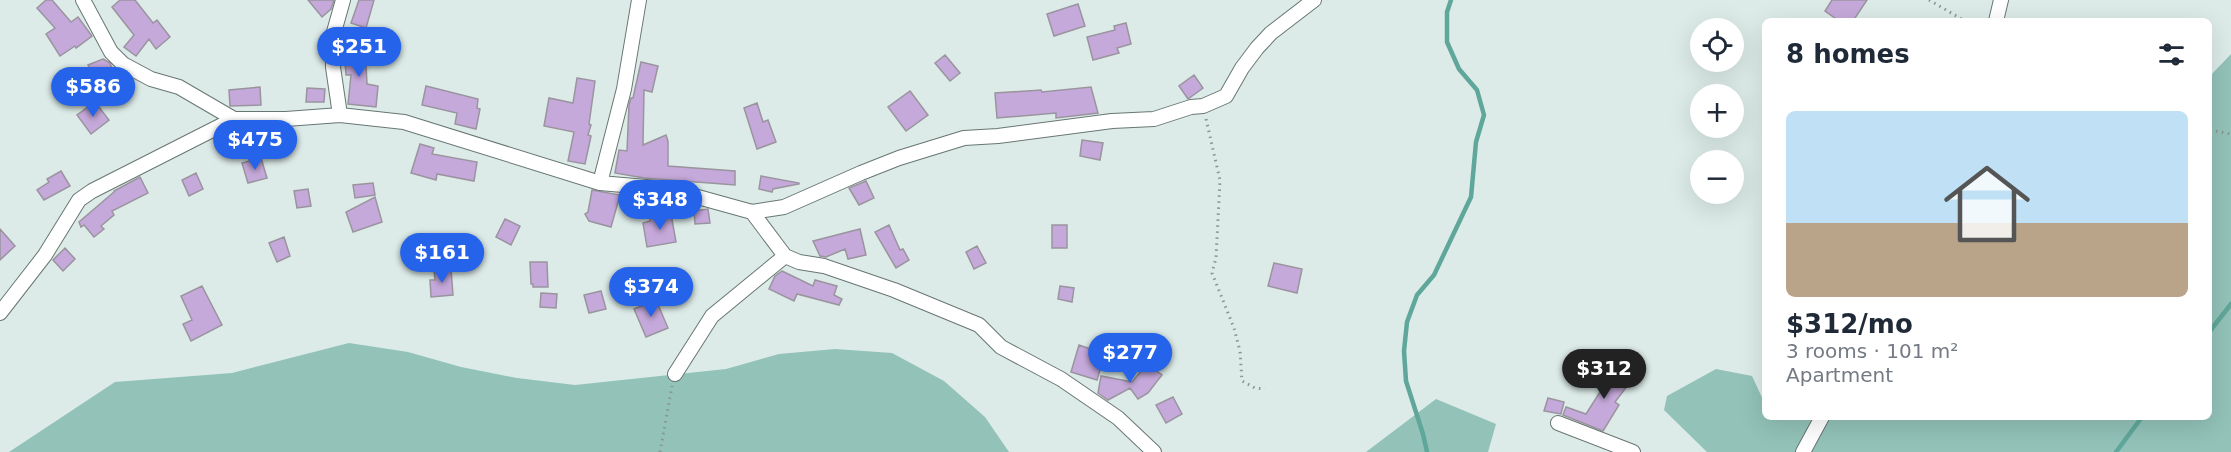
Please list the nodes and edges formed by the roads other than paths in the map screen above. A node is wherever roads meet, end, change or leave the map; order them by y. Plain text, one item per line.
1 (83, 0) edge
2 (343, 0) edge
3 (639, 0) edge
4 (1314, 0) edge
5 (2001, 0) edge
6 (1997, 18) edge
7 (340, 115) junction
8 (234, 119) junction
9 (600, 183) junction
10 (752, 212) junction
11 (785, 256) junction
12 (0, 313) edge
13 (675, 374) road end
14 (1820, 420) edge
15 (1558, 423) dead end
16 (1154, 452) edge
17 (1633, 452) edge
18 (1803, 452) edge

1 - 8 street
2 - 7 street
3 - 9 street
4 - 10 street
5 - 6 street
7 - 8 street
7 - 9 street
8 - 12 street
9 - 10 street
10 - 11 street
11 - 13 street
11 - 16 street
14 - 18 street
15 - 17 street

